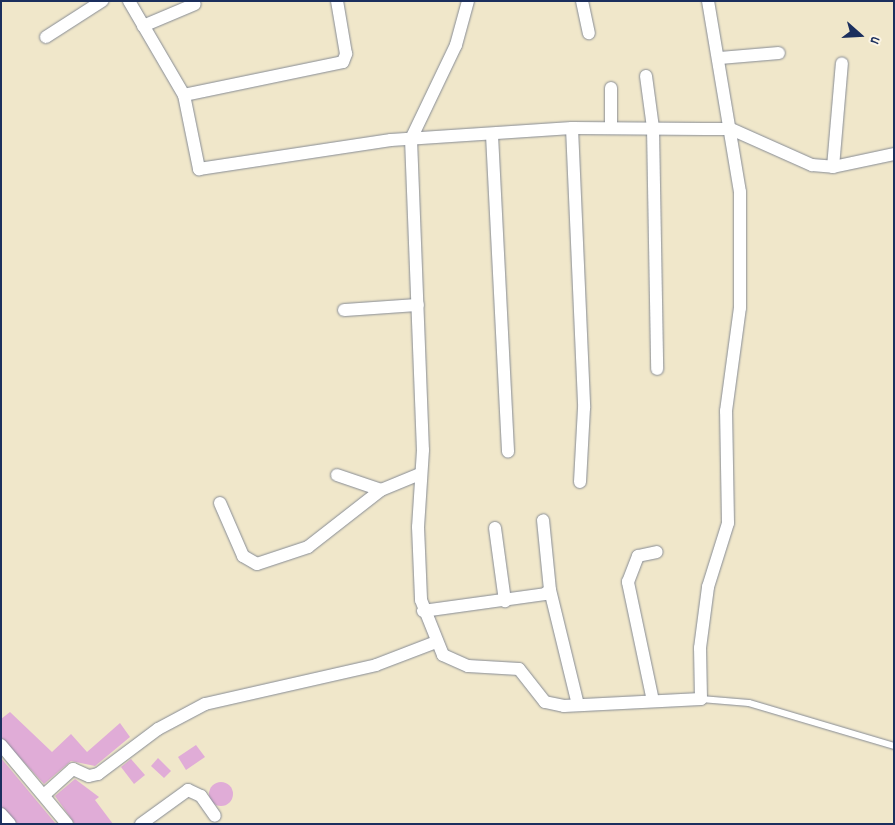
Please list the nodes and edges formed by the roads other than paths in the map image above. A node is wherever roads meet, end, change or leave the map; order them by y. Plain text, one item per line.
1 (102, 1) edge
2 (129, 1) edge
3 (337, 1) edge
4 (468, 1) edge
5 (582, 1) edge
6 (708, 1) edge
7 (195, 4) dead end
8 (144, 26) junction
9 (589, 33) dead end
10 (46, 37) dead end
11 (779, 53) dead end
12 (720, 58) junction
13 (842, 63) dead end
14 (646, 76) dead end
15 (611, 88) dead end
16 (184, 95) junction
17 (572, 128) junction
18 (611, 128) junction
19 (653, 128) junction
20 (731, 128) junction
21 (492, 135) junction
22 (411, 139) junction
23 (894, 154) edge
24 (833, 167) junction
25 (418, 306) junction
26 (344, 310) dead end
27 (657, 369) dead end
28 (508, 452) dead end
29 (420, 474) junction
30 (337, 475) dead end
31 (580, 482) dead end
32 (381, 490) junction
33 (220, 503) dead end
34 (543, 520) dead end
35 (495, 528) dead end
36 (657, 552) dead end
37 (550, 590) junction
38 (505, 601) junction
39 (423, 611) junction
40 (436, 642) junction
41 (701, 699) junction
42 (653, 701) junction
43 (578, 705) junction
44 (1, 745) edge
45 (894, 746) edge
46 (44, 795) junction
47 (1, 814) edge
48 (215, 816) dead end
49 (10, 824) edge
50 (67, 824) edge
51 (141, 824) edge

1 - 10 street
2 - 8 street
3 - 16 street
4 - 22 street
5 - 9 street
6 - 12 street
7 - 8 street
8 - 16 street
11 - 12 street
12 - 20 street
13 - 24 street
14 - 19 street
15 - 18 street
16 - 22 street
17 - 18 street
17 - 21 street
17 - 31 street
18 - 19 street
19 - 20 street
19 - 27 street
20 - 24 street
20 - 41 street
21 - 22 street
21 - 28 street
22 - 25 street
23 - 24 street
25 - 26 street
25 - 29 street
29 - 32 street
29 - 39 street
30 - 32 street
32 - 33 street
34 - 37 street
35 - 38 street
36 - 42 street
37 - 38 street
37 - 43 street
38 - 39 street
39 - 40 street
40 - 43 street
40 - 46 street
41 - 42 street
41 - 45 lane
42 - 43 street
44 - 46 street
46 - 50 street
47 - 49 street
48 - 51 street

